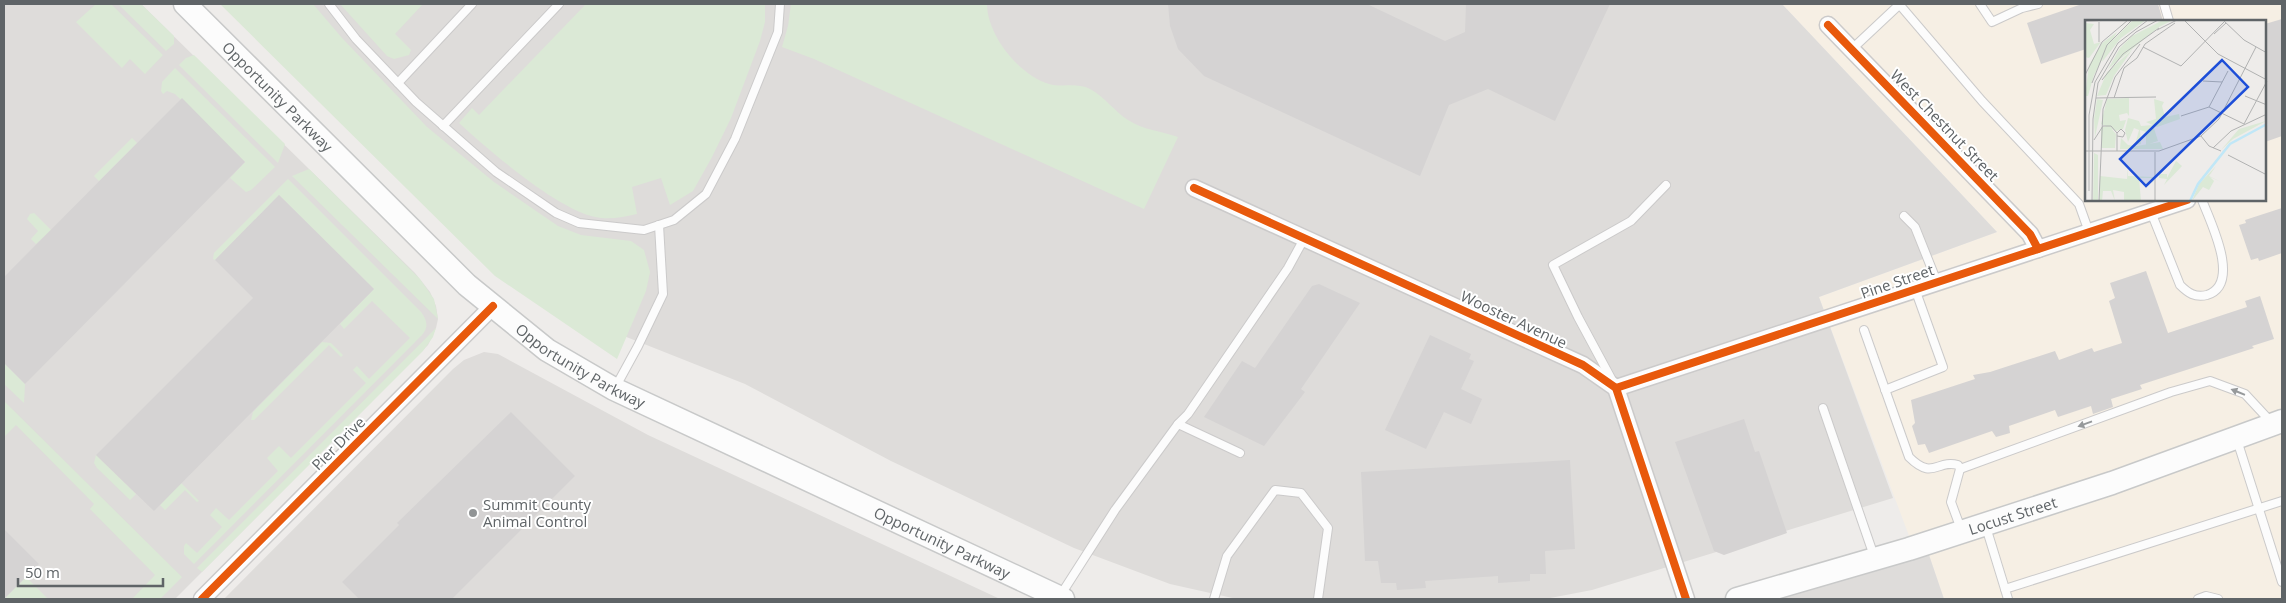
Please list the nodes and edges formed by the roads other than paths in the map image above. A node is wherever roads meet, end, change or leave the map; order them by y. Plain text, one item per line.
1 (185, 4) edge
2 (329, 4) edge
3 (472, 4) edge
4 (559, 4) edge
5 (780, 4) edge
6 (1899, 4) edge
7 (1980, 4) edge
8 (2038, 4) edge
9 (2164, 4) edge
10 (2169, 20) edge
11 (1828, 25) dead end
12 (1852, 49) junction
13 (398, 83) junction
14 (443, 126) junction
15 (1666, 185) dead end
16 (1194, 188) dead end
17 (2184, 201) edge
18 (2202, 201) edge
19 (2151, 212) junction
20 (1904, 216) dead end
21 (659, 225) junction
22 (2089, 232) junction
23 (1305, 237) junction
24 (2038, 248) junction
25 (1937, 282) junction
26 (1915, 290) junction
27 (492, 306) junction
28 (1864, 330) dead end
29 (1616, 388) junction
30 (614, 389) junction
31 (1885, 390) junction
32 (1823, 408) dead end
33 (2278, 423) edge
34 (1178, 424) junction
35 (2237, 438) junction
36 (1240, 453) dead end
37 (1960, 469) junction
38 (2282, 500) edge
39 (2259, 509) junction
40 (1984, 523) junction
41 (1961, 531) junction
42 (1874, 558) junction
43 (2280, 568) edge
44 (2282, 582) edge
45 (2004, 589) junction
46 (1061, 598) edge
47 (202, 599) edge
48 (1214, 599) edge
49 (1318, 599) edge
50 (1686, 599) edge
51 (1738, 599) edge
52 (2008, 599) edge
53 (2198, 599) edge
54 (2218, 599) edge

1 - 27 main road, Opportunity Parkway
2 - 13 lane
3 - 13 lane
4 - 14 lane
5 - 21 lane
6 - 12 lane
6 - 22 lane
7 - 8 lane
9 - 10 lane
11 - 12 street, West Chestnut Street
12 - 24 street, West Chestnut Street
13 - 14 lane
14 - 21 lane
15 - 29 lane
16 - 23 street, Wooster Avenue
17 - 19 street, Pine Street
18 - 19 lane
19 - 22 street, Pine Street
20 - 25 lane
21 - 30 lane
22 - 24 street, Pine Street
23 - 29 street, Wooster Avenue
23 - 34 lane
24 - 25 street, Pine Street
25 - 26 street, Pine Street
26 - 29 street, Pine Street
26 - 31 lane
27 - 30 main road, Opportunity Parkway
27 - 47 street, Pier Drive
28 - 31 lane
29 - 50 street
30 - 46 main road, Opportunity Parkway
31 - 37 lane
32 - 42 lane
33 - 35 main road, Locust Street
33 -> 37 lane
34 - 36 lane
34 - 46 lane
35 - 39 lane
35 - 40 main road, Locust Street
37 - 41 lane
38 - 39 lane
39 - 43 lane
39 - 45 lane
40 - 41 main road, Locust Street
40 - 45 lane
41 - 42 main road, Locust Street
42 - 51 main road, Locust Street
43 - 44 lane
45 - 52 lane
48 - 49 lane
53 - 54 lane

